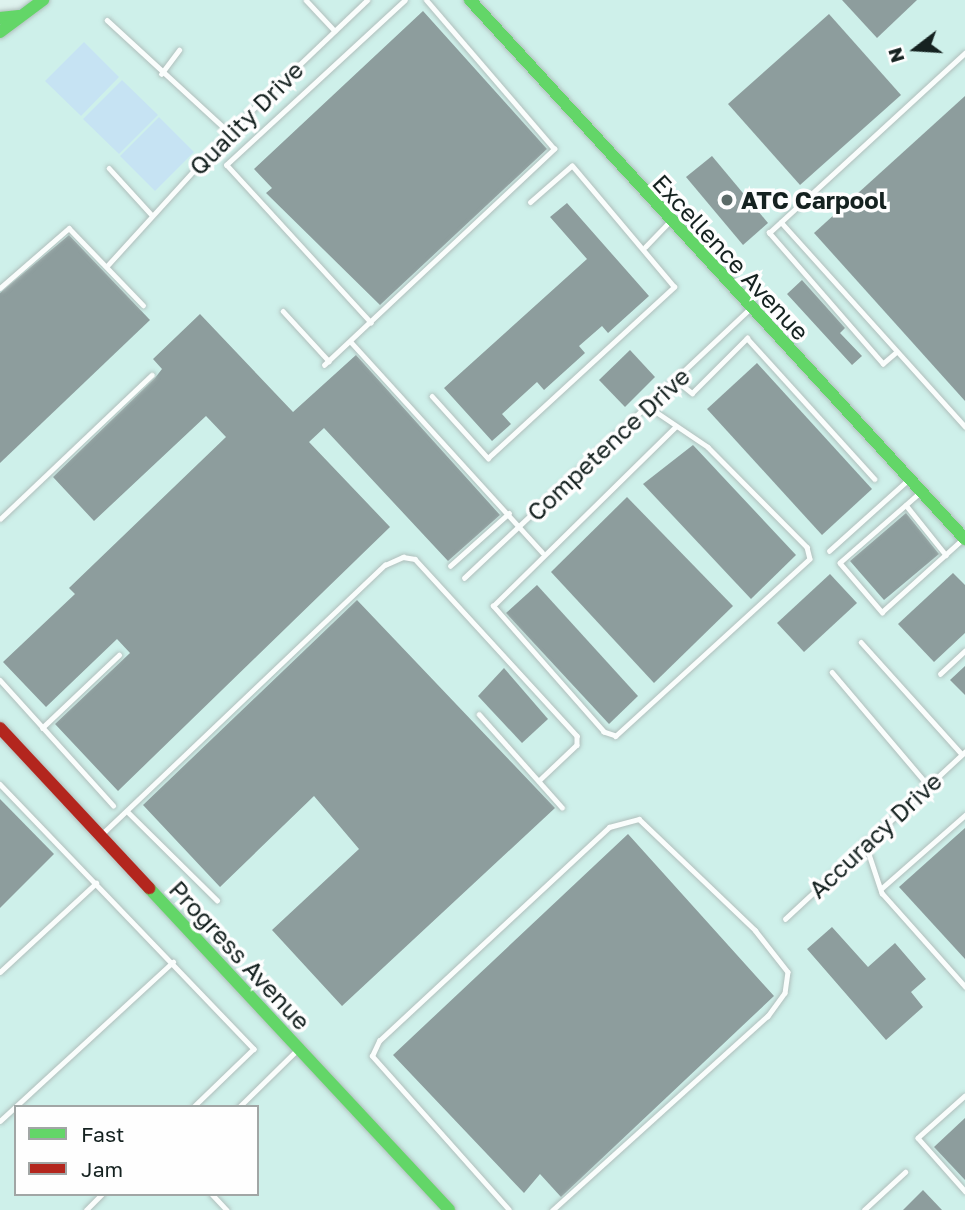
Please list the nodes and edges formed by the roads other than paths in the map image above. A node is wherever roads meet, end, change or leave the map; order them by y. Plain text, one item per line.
1 (43, 0) edge
2 (306, 0) edge
3 (367, 0) edge
4 (405, 0) edge
5 (470, 0) edge
6 (431, 1) edge
7 (19, 16) junction
8 (0, 18) edge
9 (107, 20) dead end
10 (335, 31) junction
11 (0, 32) edge
12 (179, 50) dead end
13 (965, 54) edge
14 (161, 74) junction
15 (229, 132) junction
16 (109, 168) dead end
17 (531, 202) dead end
18 (151, 214) junction
19 (669, 222) junction
20 (780, 222) junction
21 (645, 247) junction
22 (107, 265) junction
23 (0, 288) edge
24 (143, 305) dead end
25 (751, 308) junction
26 (284, 311) dead end
27 (371, 323) junction
28 (351, 342) junction
29 (897, 352) junction
30 (329, 361) junction
31 (324, 365) dead end
32 (152, 375) dead end
33 (677, 380) junction
34 (432, 396) dead end
35 (649, 407) junction
36 (965, 426) edge
37 (674, 427) junction
38 (875, 479) dead end
39 (909, 480) junction
40 (920, 493) junction
41 (906, 505) junction
42 (509, 513) junction
43 (0, 519) edge
44 (520, 526) junction
45 (965, 538) edge
46 (830, 551) dead end
47 (542, 552) junction
48 (946, 555) junction
49 (450, 566) dead end
50 (464, 578) dead end
51 (862, 642) dead end
52 (965, 651) edge
53 (120, 655) dead end
54 (832, 672) dead end
55 (940, 674) dead end
56 (0, 680) edge
57 (479, 714) dead end
58 (42, 728) junction
59 (1, 732) edge
60 (964, 753) edge
61 (539, 781) junction
62 (0, 784) edge
63 (929, 785) junction
64 (113, 805) dead end
65 (562, 807) dead end
66 (127, 811) junction
67 (965, 815) edge
68 (100, 836) junction
69 (865, 842) junction
70 (96, 883) junction
71 (882, 888) junction
72 (217, 900) dead end
73 (785, 919) dead end
74 (173, 962) junction
75 (0, 972) edge
76 (965, 986) edge
77 (298, 1049) junction
78 (965, 1096) edge
79 (17, 1105) edge
80 (196, 1105) edge
81 (241, 1105) edge
82 (14, 1108) edge
83 (0, 1121) edge
84 (905, 1172) dead end
85 (965, 1191) edge
86 (100, 1196) edge
87 (214, 1196) edge
88 (86, 1210) edge
89 (227, 1210) edge
90 (449, 1210) edge
91 (509, 1210) edge
92 (553, 1210) edge
93 (864, 1210) edge

1 - 7 street
2 - 10 lane
3 - 10 lane, Quality Drive
4 - 27 lane
5 - 19 street, Excellence Avenue
6 - 27 lane
7 - 8 street
7 - 11 street
9 - 14 lane
10 - 15 lane, Quality Drive
12 - 14 lane
13 - 20 lane
14 - 15 lane
15 - 18 lane, Quality Drive
16 - 18 lane
17 - 21 lane
18 - 22 lane, Quality Drive
19 - 21 lane
19 - 25 street, Excellence Avenue
20 - 29 lane
20 - 29 lane
21 - 34 lane
22 - 23 lane
22 - 24 lane
25 - 33 lane, Competence Drive
25 - 39 street, Excellence Avenue
26 - 30 lane
27 - 28 lane
28 - 30 lane
28 - 42 lane
29 - 36 lane
30 - 31 lane
32 - 43 lane
33 - 35 lane, Competence Drive
33 - 38 lane
35 - 37 lane
35 - 44 lane, Competence Drive
37 - 47 lane
37 - 47 lane
39 - 40 street, Excellence Avenue
39 - 46 lane
40 - 41 lane
40 - 45 street, Excellence Avenue
41 - 48 lane
41 - 48 lane
42 - 44 lane
42 - 49 lane
44 - 47 lane
44 - 50 lane, Competence Drive
45 - 48 lane
51 - 60 lane
52 - 55 lane
53 - 58 lane
54 - 63 lane
56 - 58 lane
57 - 61 lane
58 - 64 lane
59 - 68 street, Progress Avenue
60 - 63 lane, Accuracy Drive
61 - 65 lane
61 - 66 lane
62 - 70 lane
63 - 69 lane, Accuracy Drive
66 - 68 lane
66 - 72 lane
67 - 71 lane
68 - 77 street, Progress Avenue
69 - 71 lane
69 - 73 lane, Accuracy Drive
70 - 74 lane
70 - 75 lane
71 - 76 lane
74 - 79 lane
74 - 80 lane
77 - 81 lane
77 - 90 street, Progress Avenue
78 - 85 lane
82 - 83 lane
84 - 93 lane
86 - 88 lane
87 - 89 lane
91 - 92 lane

